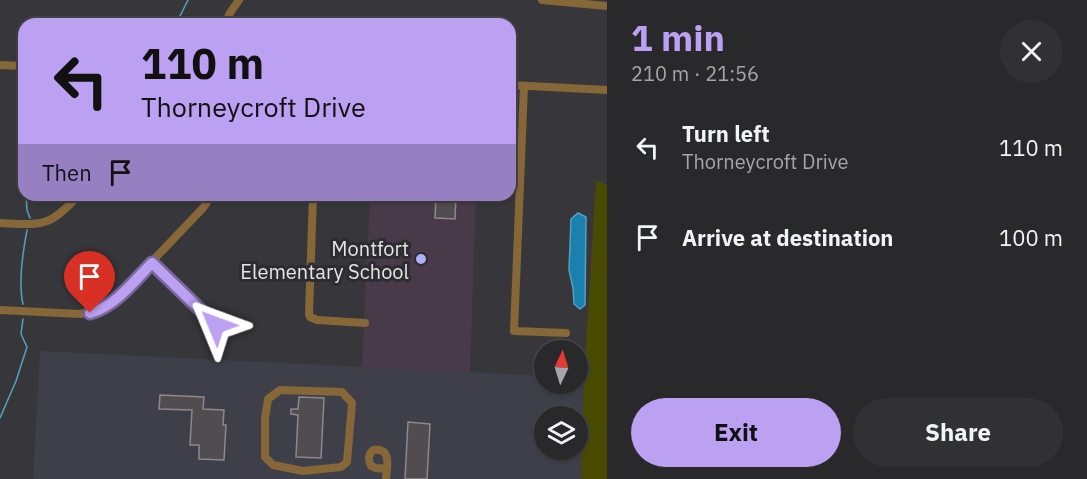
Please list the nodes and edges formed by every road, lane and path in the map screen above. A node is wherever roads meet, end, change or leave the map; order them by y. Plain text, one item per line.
1 (239, 0) edge
2 (542, 0) edge
3 (607, 6) edge
4 (228, 18) edge
5 (0, 65) edge
6 (18, 67) edge
7 (516, 86) edge
8 (524, 86) junction
9 (607, 90) edge
10 (73, 201) edge
11 (208, 201) edge
12 (313, 201) edge
13 (0, 223) edge
14 (152, 263) junction
15 (0, 310) edge
16 (365, 323) dead end
17 (216, 325) dead end
18 (566, 333) dead end
19 (387, 469) dead end
20 (303, 475) edge
21 (386, 479) edge

1 - 4 street
2 - 3 street
5 - 6 street
7 - 8 street
8 - 9 street
8 - 18 street
10 - 13 street
11 - 14 street
12 - 16 street
14 - 15 street
14 - 17 street
19 - 21 street
20 - 20 street

